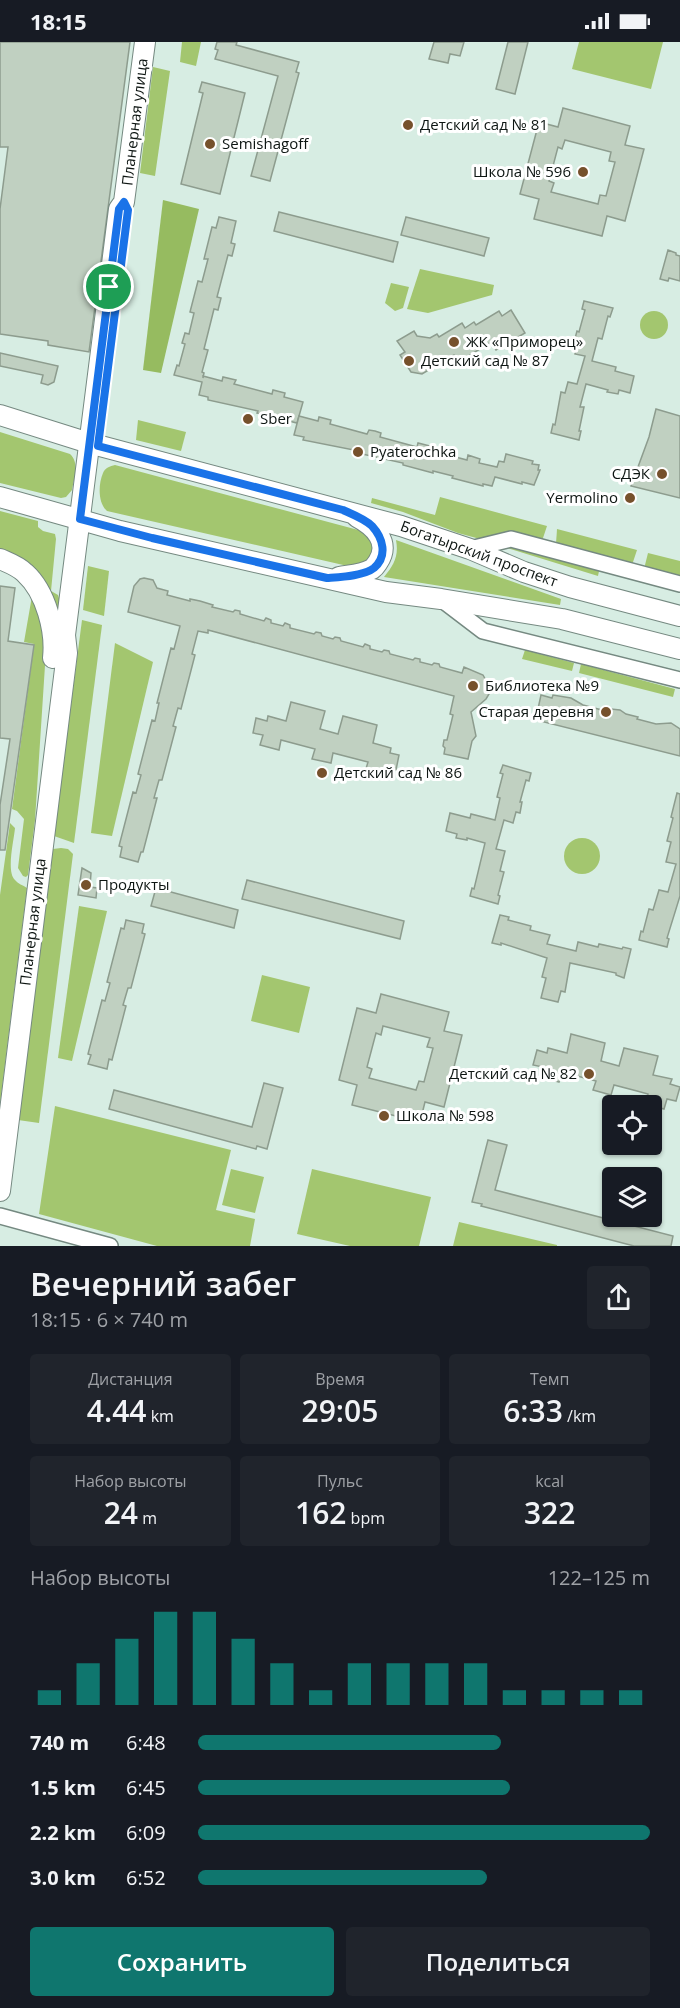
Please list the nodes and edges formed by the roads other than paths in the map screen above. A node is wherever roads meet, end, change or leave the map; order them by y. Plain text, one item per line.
1 (145, 42) edge
2 (0, 415) edge
3 (93, 444) junction
4 (0, 497) edge
5 (343, 510) junction
6 (84, 520) junction
7 (470, 549) junction
8 (0, 559) edge
9 (327, 578) junction
10 (680, 584) edge
11 (441, 599) junction
12 (680, 616) edge
13 (680, 649) edge
14 (680, 680) edge
15 (51, 781) junction
16 (0, 1191) edge
17 (0, 1216) edge
18 (110, 1246) edge

1 - 3 main road, Планерная улица
2 - 3 main road, Богатырский проспект
3 - 5 main road, Богатырский проспект
3 - 6 main road, Планерная улица
4 - 6 main road
5 - 7 main road, Богатырский проспект
5 - 9 main road
6 - 9 main road
6 - 15 main road, Планерная улица
7 - 10 street
7 - 12 main road, Богатырский проспект
8 - 15 main road
9 - 11 main road
11 - 13 main road
11 - 14 street
15 - 16 main road, Планерная улица
17 - 18 street

